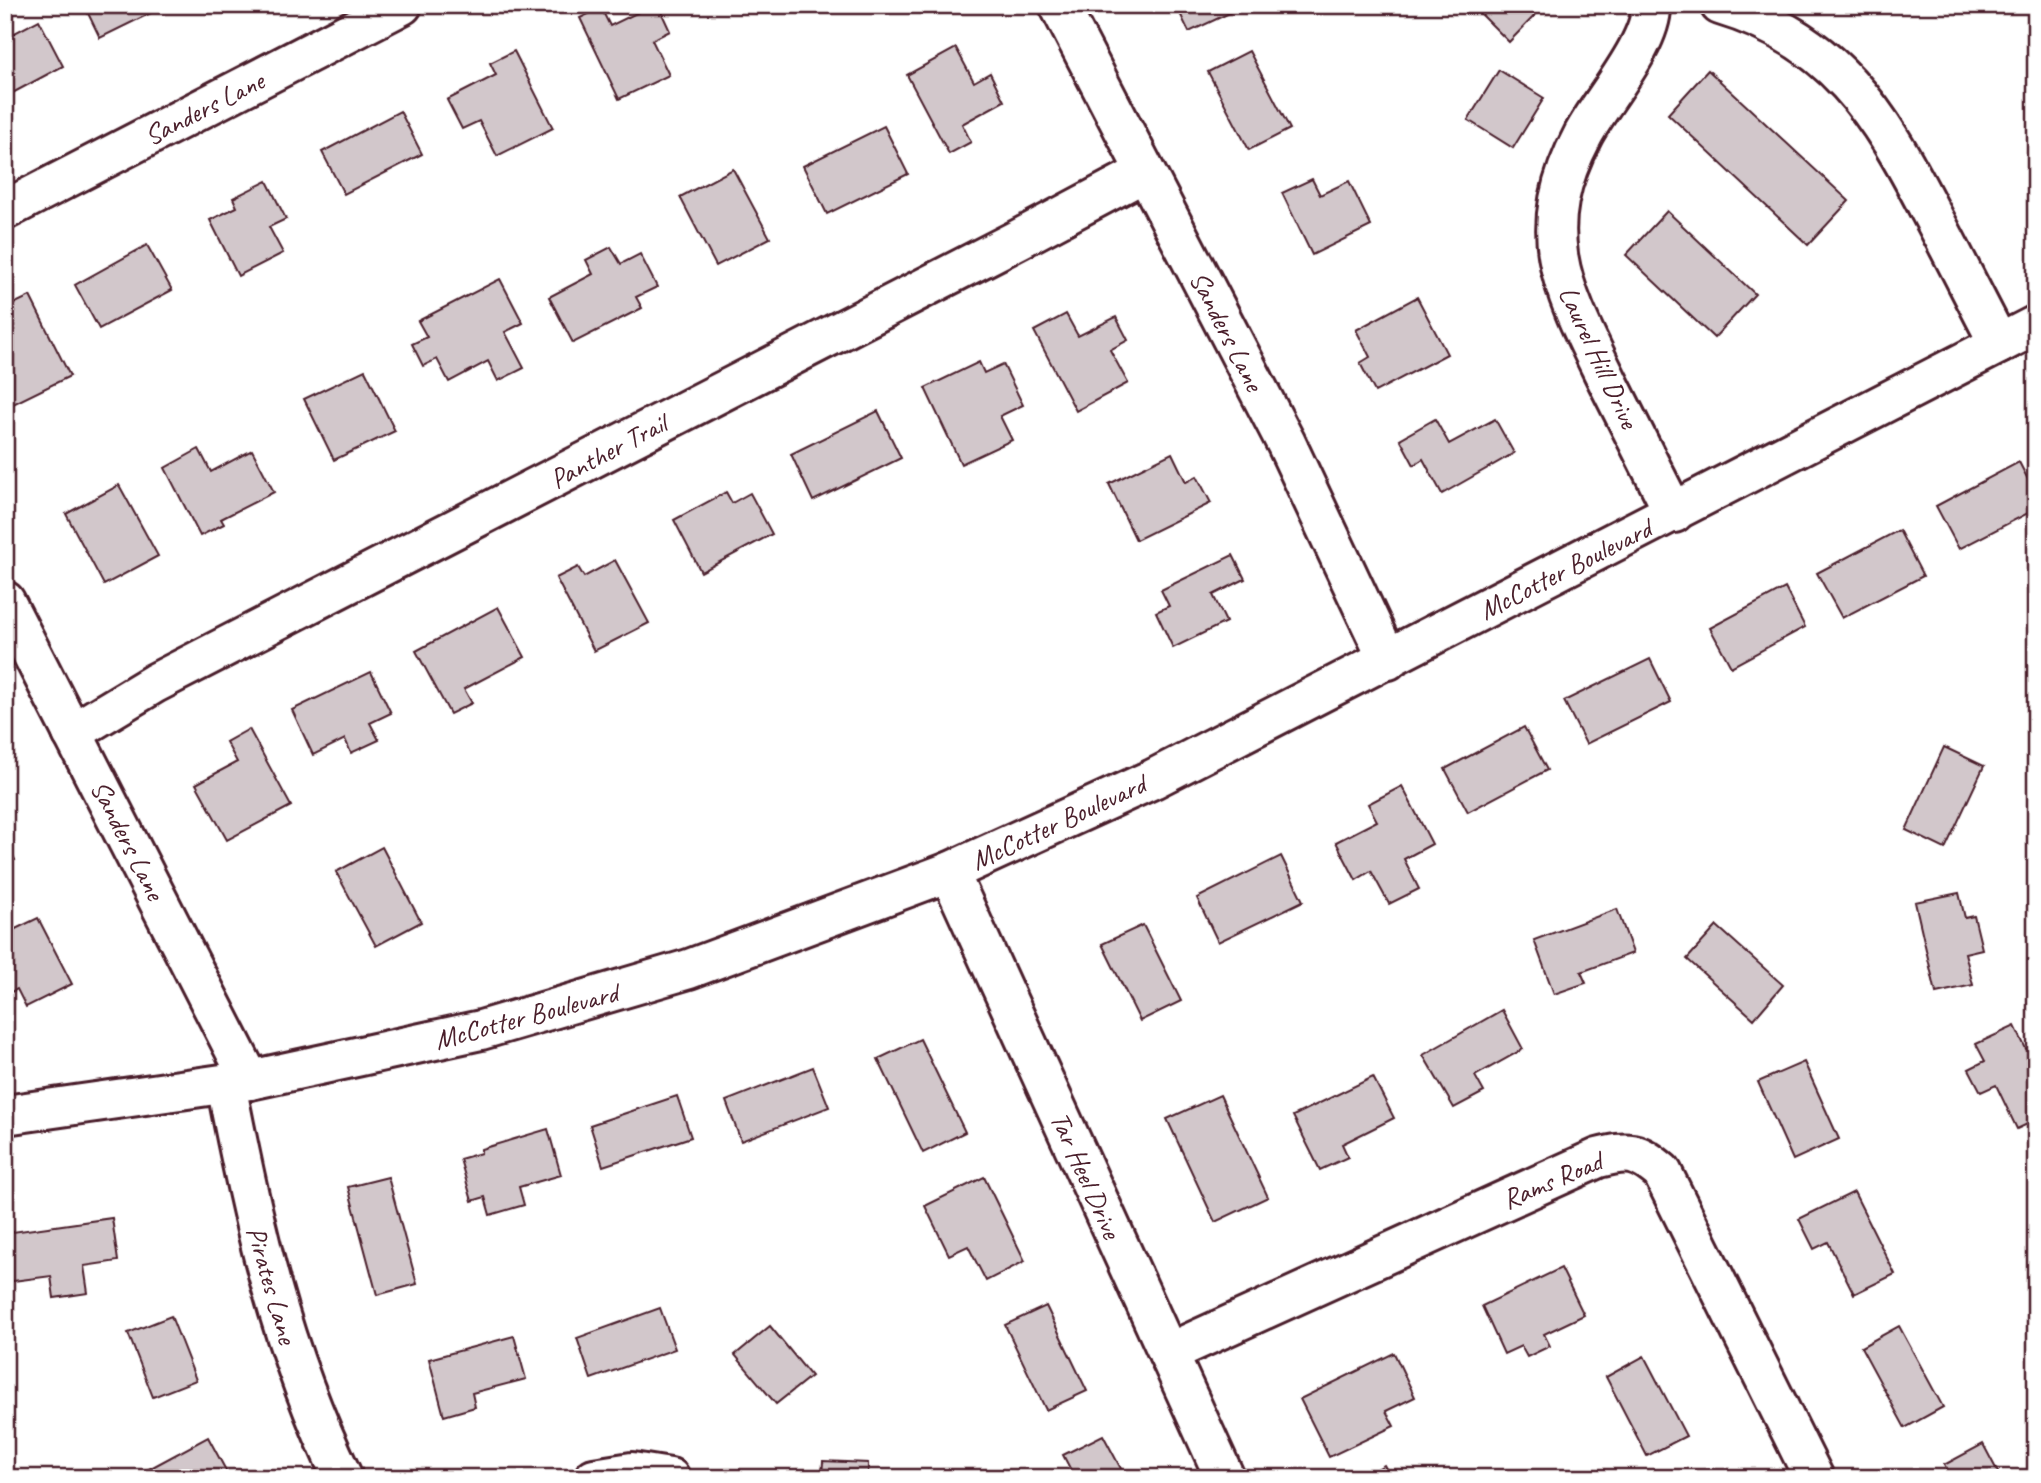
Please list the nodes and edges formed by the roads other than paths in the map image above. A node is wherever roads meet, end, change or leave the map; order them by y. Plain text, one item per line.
1 (402, 5) edge
2 (1059, 5) edge
3 (1651, 5) edge
4 (1720, 5) edge
5 (1145, 172) junction
6 (5, 210) edge
7 (2036, 325) edge
8 (1999, 345) junction
9 (1674, 513) junction
10 (5, 601) edge
11 (1388, 660) junction
12 (72, 733) junction
13 (949, 872) junction
14 (238, 1082) junction
15 (5, 1115) edge
16 (1168, 1353) junction
17 (343, 1478) edge
18 (594, 1478) edge
19 (670, 1478) edge
20 (1225, 1478) edge
21 (1814, 1478) edge

1 - 6 street, Sanders Lane
2 - 5 street, Sanders Lane
3 - 9 street, Laurel Hill Drive
4 - 8 street
5 - 11 street, Sanders Lane
5 - 12 street, Panther Trail
7 - 8 street, McCotter Boulevard
8 - 9 street, McCotter Boulevard
9 - 11 street, McCotter Boulevard
10 - 12 street, Sanders Lane
11 - 13 street, McCotter Boulevard
12 - 14 street, Sanders Lane
13 - 14 street, McCotter Boulevard
13 - 16 street, Tar Heel Drive
14 - 15 street, McCotter Boulevard
14 - 17 street, Pirates Lane
16 - 20 street, Tar Heel Drive
16 - 21 street, Rams Road
18 - 19 street

